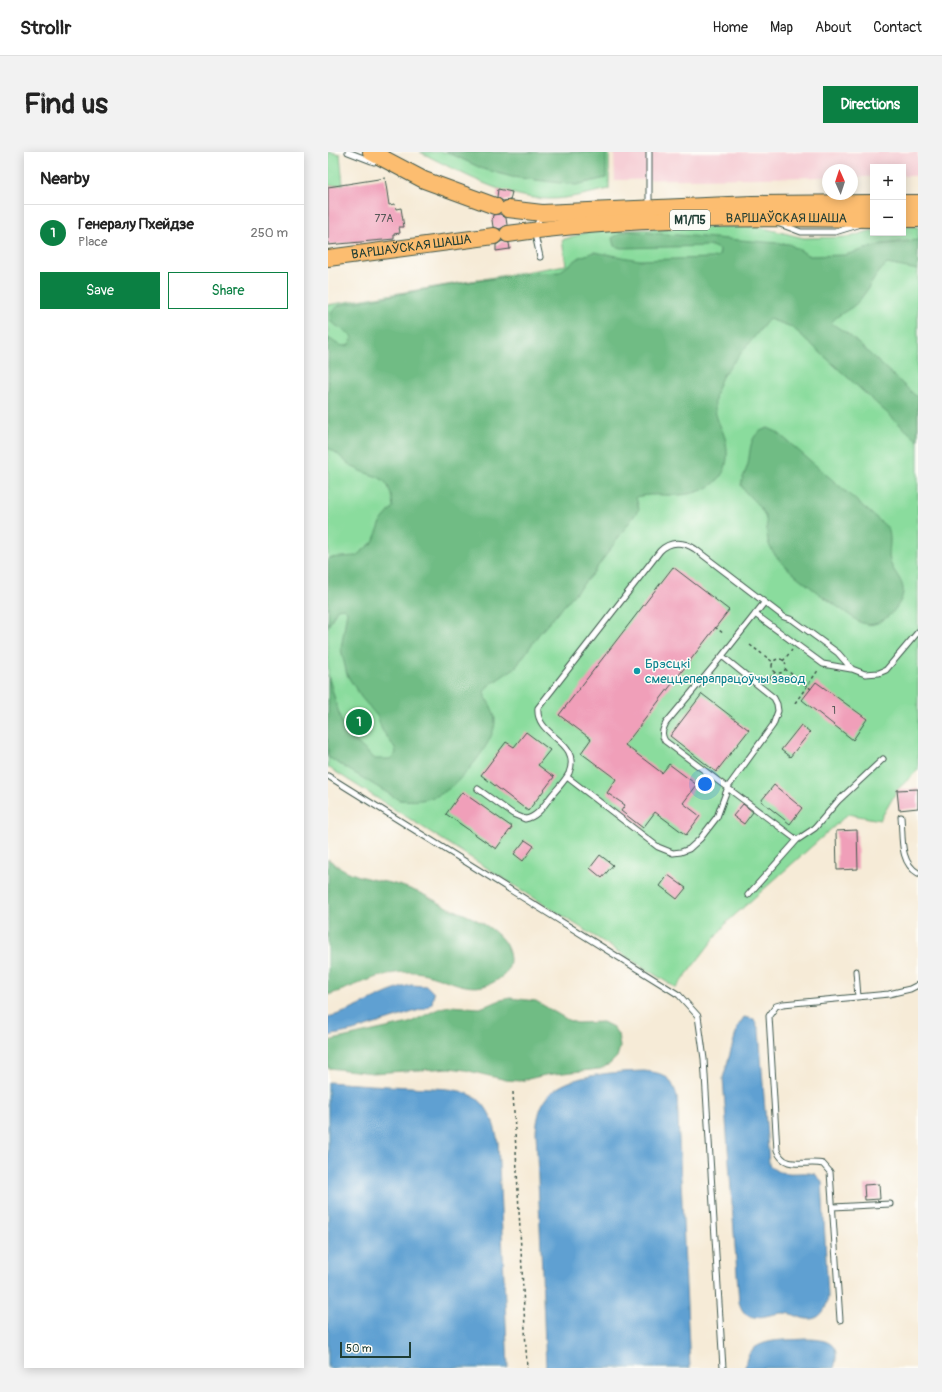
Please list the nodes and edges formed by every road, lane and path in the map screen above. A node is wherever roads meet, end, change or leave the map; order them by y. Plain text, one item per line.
1 (348, 152) edge
2 (371, 152) edge
3 (649, 152) edge
4 (424, 180) junction
5 (870, 203) edge
6 (906, 203) edge
7 (918, 203) edge
8 (649, 208) junction
9 (542, 213) junction
10 (906, 219) edge
11 (918, 219) edge
12 (870, 220) edge
13 (534, 230) junction
14 (540, 257) dead end
15 (328, 258) edge
16 (764, 603) junction
17 (755, 614) junction
18 (715, 627) dead end
19 (918, 632) edge
20 (724, 634) dead end
21 (750, 645) dead end
22 (722, 656) junction
23 (773, 662) junction
24 (785, 669) junction
25 (819, 669) dead end
26 (852, 669) junction
27 (774, 672) junction
28 (808, 686) junction
29 (762, 688) junction
30 (811, 689) dead end
31 (795, 703) dead end
32 (883, 759) dead end
33 (328, 776) edge
34 (567, 777) junction
35 (728, 787) junction
36 (478, 789) dead end
37 (901, 817) dead end
38 (797, 840) junction
39 (918, 873) edge
40 (748, 895) dead end
41 (856, 971) dead end
42 (918, 985) edge
43 (858, 997) junction
44 (513, 1092) dead end
45 (890, 1204) dead end
46 (833, 1207) junction
47 (840, 1320) dead end
48 (526, 1368) edge
49 (723, 1368) edge

1 - 4 lane
2 - 4 highway, ВАРШАЎСКАЯ ШАША / М1/П5
3 - 8 lane
4 - 9 highway, ВАРШАЎСКАЯ ШАША / М1/П5
5 - 8 highway, ВАРШАЎСКАЯ ШАША / М1/П5
6 - 7 highway
8 - 9 highway, ВАРШАЎСКАЯ ШАША / М1/П5
9 - 13 lane
10 - 11 highway
12 - 13 highway, ВАРШАЎСКАЯ ШАША / М1/П5
13 - 14 lane
13 - 15 highway, ВАРШАЎСКАЯ ШАША / М1/П5
16 - 17 lane
16 - 26 lane
16 - 34 lane
17 - 22 lane
17 - 26 lane
18 - 20 path
19 - 26 lane
21 - 23 path
22 - 29 lane
22 - 35 lane
23 - 24 path
23 - 27 path
24 - 27 path
24 - 28 path
25 - 28 path
27 - 29 path
28 - 30 path
28 - 31 path
29 - 35 lane
32 - 38 lane
33 - 49 lane
34 - 35 lane
34 - 36 lane
35 - 38 lane
37 - 39 lane
38 - 40 lane
41 - 43 lane
42 - 43 lane
43 - 46 lane
44 - 48 path
45 - 46 lane
46 - 47 lane

